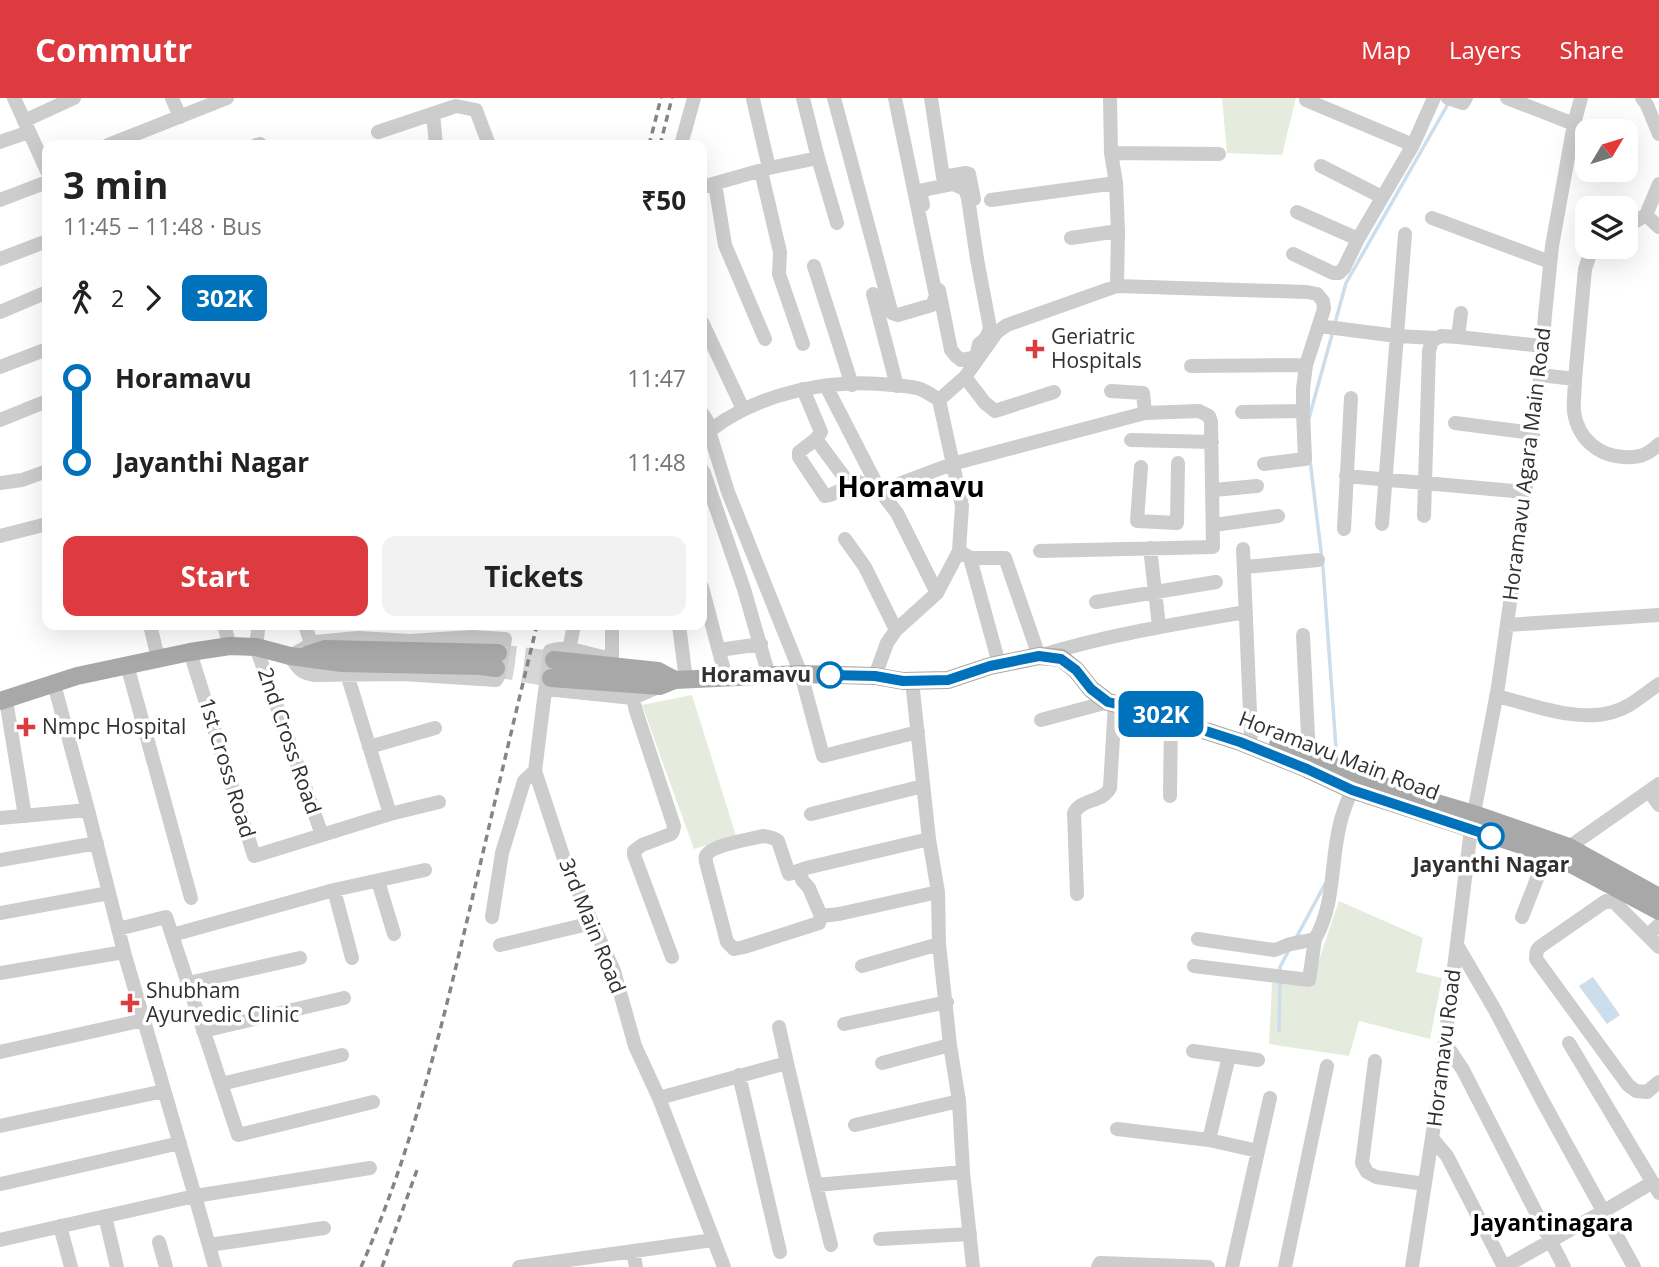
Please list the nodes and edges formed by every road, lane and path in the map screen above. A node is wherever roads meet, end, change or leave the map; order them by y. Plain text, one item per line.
1 (14, 98) edge
2 (74, 98) edge
3 (172, 98) edge
4 (227, 98) edge
5 (694, 98) edge
6 (803, 98) edge
7 (834, 98) edge
8 (895, 98) edge
9 (931, 98) edge
10 (1110, 98) edge
11 (1434, 98) edge
12 (1507, 98) edge
13 (1581, 98) edge
14 (1642, 98) edge
15 (753, 99) edge
16 (1306, 100) dead end
17 (433, 114) junction
18 (180, 117) junction
19 (1574, 124) junction
20 (27, 127) junction
21 (378, 132) dead end
22 (1659, 134) edge
23 (121, 140) edge
24 (436, 140) edge
25 (487, 140) edge
26 (682, 140) edge
27 (0, 142) edge
28 (1413, 145) junction
29 (1111, 153) junction
30 (1219, 154) dead end
31 (818, 158) junction
32 (42, 159) edge
33 (1321, 166) dead end
34 (765, 170) junction
35 (1116, 183) junction
36 (42, 184) edge
37 (1659, 184) edge
38 (709, 186) edge
39 (1382, 197) junction
40 (0, 200) edge
41 (991, 200) dead end
42 (1297, 212) dead end
43 (1646, 215) junction
44 (1432, 218) dead end
45 (1638, 220) edge
46 (837, 223) dead end
47 (1659, 227) edge
48 (1118, 231) junction
49 (1405, 233) dead end
50 (1071, 238) dead end
51 (1358, 239) junction
52 (42, 242) edge
53 (1293, 254) dead end
54 (0, 259) edge
55 (1588, 259) edge
56 (1550, 262) junction
57 (814, 266) dead end
58 (1117, 286) junction
59 (42, 294) edge
60 (873, 294) dead end
61 (0, 312) edge
62 (1461, 313) dead end
63 (1329, 327) junction
64 (997, 332) junction
65 (707, 333) edge
66 (1397, 336) junction
67 (1458, 337) junction
68 (1436, 338) junction
69 (765, 339) dead end
70 (803, 344) dead end
71 (982, 346) junction
72 (1542, 346) junction
73 (42, 351) edge
74 (1306, 365) junction
75 (1191, 366) dead end
76 (0, 367) edge
77 (1541, 375) junction
78 (965, 377) junction
79 (1575, 379) junction
80 (852, 384) junction
81 (897, 386) junction
82 (826, 387) junction
83 (803, 389) junction
84 (1111, 391) dead end
85 (1054, 392) dead end
86 (1351, 398) dead end
87 (939, 400) junction
88 (42, 403) edge
89 (743, 409) junction
90 (1303, 411) junction
91 (1242, 412) dead end
92 (1145, 413) junction
93 (0, 420) edge
94 (707, 421) edge
95 (1455, 423) dead end
96 (712, 429) junction
97 (1533, 433) junction
98 (816, 439) junction
99 (1131, 440) dead end
100 (1212, 442) junction
101 (1659, 444) edge
102 (1178, 463) dead end
103 (952, 464) junction
104 (1264, 464) dead end
105 (1141, 467) dead end
106 (42, 473) edge
107 (1346, 476) junction
108 (1386, 480) junction
109 (0, 482) edge
110 (707, 482) edge
111 (1424, 483) junction
112 (850, 485) junction
113 (1257, 486) dead end
114 (1214, 490) junction
115 (880, 491) junction
116 (1525, 492) junction
117 (1278, 516) dead end
118 (1424, 516) dead end
119 (1177, 523) junction
120 (1382, 524) dead end
121 (42, 525) edge
122 (1214, 525) junction
123 (1344, 529) dead end
124 (0, 536) edge
125 (845, 539) dead end
126 (1180, 547) junction
127 (1150, 548) junction
128 (1243, 549) dead end
129 (1040, 551) dead end
130 (965, 555) junction
131 (1318, 560) dead end
132 (1245, 567) junction
133 (1216, 582) dead end
134 (937, 593) junction
135 (1155, 593) junction
136 (1096, 602) dead end
137 (707, 606) edge
138 (1247, 612) junction
139 (1658, 614) edge
140 (1507, 625) junction
141 (1159, 626) junction
142 (150, 630) edge
143 (225, 630) edge
144 (258, 630) edge
145 (304, 630) edge
146 (412, 630) edge
147 (572, 630) edge
148 (612, 630) edge
149 (678, 630) edge
150 (896, 630) junction
151 (359, 631) edge
152 (470, 631) edge
153 (1303, 635) dead end
154 (410, 641) junction
155 (761, 645) junction
156 (230, 646) junction
157 (256, 647) junction
158 (719, 650) junction
159 (190, 652) junction
160 (301, 652) junction
161 (1039, 656) junction
162 (158, 658) junction
163 (612, 658) junction
164 (497, 661) tunnel mouth
165 (999, 664) junction
166 (127, 665) junction
167 (555, 669) junction
168 (347, 674) junction
169 (801, 674) junction
170 (769, 676) junction
171 (875, 676) junction
172 (726, 678) junction
173 (670, 679) junction
174 (912, 681) junction
175 (54, 684) junction
176 (1659, 684) edge
177 (1496, 696) junction
178 (633, 698) junction
179 (3, 701) edge
180 (1112, 702) junction
181 (1172, 717) junction
182 (1041, 720) dead end
183 (435, 728) dead end
184 (918, 732) junction
185 (1251, 736) junction
186 (369, 747) junction
187 (1309, 756) junction
188 (535, 771) junction
189 (1339, 778) junction
190 (923, 786) junction
191 (1654, 787) edge
192 (1170, 796) dead end
193 (439, 802) dead end
194 (1659, 805) edge
195 (88, 810) junction
196 (390, 814) junction
197 (811, 814) dead end
198 (25, 816) junction
199 (0, 818) edge
200 (1472, 822) junction
201 (322, 835) junction
202 (929, 839) junction
203 (97, 843) junction
204 (1569, 847) junction
205 (1547, 853) junction
206 (0, 860) edge
207 (425, 870) dead end
208 (800, 870) junction
209 (378, 881) junction
210 (334, 890) junction
211 (938, 892) junction
212 (109, 893) junction
213 (1077, 894) dead end
214 (1659, 897) edge
215 (191, 898) dead end
216 (1659, 911) edge
217 (0, 913) edge
218 (821, 916) junction
219 (492, 917) dead end
220 (1522, 917) dead end
221 (592, 923) junction
222 (118, 929) junction
223 (394, 934) dead end
224 (172, 935) junction
225 (1198, 939) dead end
226 (1315, 939) junction
227 (1656, 939) edge
228 (939, 944) junction
229 (500, 945) dead end
230 (1457, 945) junction
231 (124, 952) junction
232 (673, 957) dead end
233 (300, 958) dead end
234 (352, 958) dead end
235 (862, 966) dead end
236 (1194, 966) dead end
237 (0, 973) edge
238 (188, 983) junction
239 (344, 998) dead end
240 (947, 1002) junction
241 (144, 1020) junction
242 (844, 1024) dead end
243 (779, 1027) dead end
244 (203, 1031) junction
245 (1445, 1043) junction
246 (1569, 1043) dead end
247 (950, 1045) junction
248 (1193, 1051) dead end
249 (0, 1052) edge
250 (342, 1055) dead end
251 (1229, 1056) junction
252 (1258, 1060) dead end
253 (1375, 1061) dead end
254 (788, 1063) junction
255 (883, 1063) dead end
256 (1327, 1066) dead end
257 (739, 1075) junction
258 (1659, 1082) edge
259 (221, 1084) junction
260 (164, 1091) junction
261 (659, 1098) junction
262 (1270, 1098) dead end
263 (959, 1101) junction
264 (373, 1102) dead end
265 (855, 1125) dead end
266 (0, 1126) edge
267 (1117, 1129) dead end
268 (1432, 1138) junction
269 (1209, 1140) junction
270 (180, 1143) junction
271 (1258, 1151) junction
272 (370, 1168) dead end
273 (963, 1172) junction
274 (1, 1184) edge
275 (1425, 1184) junction
276 (816, 1185) junction
277 (1656, 1188) edge
278 (195, 1196) junction
279 (1604, 1212) junction
280 (105, 1216) junction
281 (60, 1226) junction
282 (324, 1228) dead end
283 (970, 1234) junction
284 (880, 1239) dead end
285 (0, 1240) edge
286 (713, 1240) junction
287 (1551, 1241) junction
288 (159, 1242) dead end
289 (209, 1245) junction
290 (831, 1245) dead end
291 (633, 1251) junction
292 (780, 1252) dead end
293 (568, 1264) edge
294 (70, 1267) edge
295 (117, 1267) edge
296 (166, 1267) edge
297 (215, 1267) edge
298 (519, 1267) edge
299 (636, 1267) edge
300 (724, 1267) edge
301 (973, 1267) edge
302 (1098, 1267) edge
303 (1208, 1267) edge
304 (1232, 1267) edge
305 (1285, 1267) edge
306 (1412, 1267) edge
307 (1504, 1267) edge
308 (1564, 1267) edge
309 (1634, 1267) edge

1 - 20 street
2 - 20 street
3 - 18 street
4 - 18 street
5 - 26 street
6 - 31 street
7 - 8 street
9 - 64 street
10 - 29 street
11 - 28 street
12 - 19 street
13 - 19 street, Horamavu Agara Main Road
14 - 22 street
15 - 34 street
16 - 28 street
17 - 21 street
17 - 24 street
17 - 25 street
18 - 23 street
19 - 56 street, Horamavu Agara Main Road
20 - 27 street
20 - 32 street
28 - 39 street
29 - 30 street
29 - 35 street
31 - 34 street
31 - 46 street
33 - 39 street
34 - 38 street
34 - 70 street
35 - 41 street
35 - 48 street
36 - 40 street
37 - 43 street
38 - 69 street
39 - 51 street
42 - 51 street
43 - 45 street
43 - 47 street
44 - 56 street
48 - 50 street
48 - 58 street
49 - 66 street
51 - 53 street
52 - 54 street
55 - 79 street
56 - 72 street, Horamavu Agara Main Road
57 - 80 street
58 - 63 street
58 - 64 street
59 - 61 street
60 - 81 street
62 - 67 street
63 - 66 street
63 - 74 street
64 - 71 street
65 - 89 street
66 - 68 street
66 - 108 street
67 - 68 street
67 - 72 street
68 - 111 street
71 - 71 street
71 - 78 street
72 - 77 street, Horamavu Agara Main Road
73 - 76 street
74 - 75 street
74 - 90 street
77 - 79 street
77 - 97 street, Horamavu Agara Main Road
78 - 85 street
78 - 87 street
79 - 101 street
80 - 81 street
80 - 82 street
81 - 87 street
82 - 83 street
82 - 115 street
83 - 89 street
83 - 98 street
84 - 92 street
86 - 107 street
87 - 103 street
88 - 93 street
89 - 96 street
90 - 91 street
90 - 104 street
92 - 100 street
92 - 103 street
94 - 96 street
95 - 97 street
96 - 169 street
97 - 116 street, Horamavu Agara Main Road
98 - 112 street
98 - 112 street
99 - 100 street
100 - 114 street
102 - 119 street
103 - 115 street
103 - 130 street
105 - 119 street
106 - 109 street
107 - 108 street
107 - 123 street
108 - 111 street
108 - 120 street
110 - 155 street
111 - 116 street
111 - 118 street
112 - 115 street
113 - 114 street
114 - 122 street
115 - 134 street
116 - 140 street, Horamavu Agara Main Road
117 - 122 street
119 - 126 street
121 - 124 street
122 - 126 street
125 - 150 street
126 - 127 street
127 - 129 street
127 - 135 street
128 - 132 street
130 - 134 street
130 - 161 street
130 - 165 street
131 - 132 street
132 - 138 street
133 - 135 street
134 - 150 street
135 - 136 street
135 - 141 street
137 - 158 street
138 - 141 street
138 - 185 street
139 - 140 street
140 - 177 street, Horamavu Agara Main Road
141 - 161 street
142 - 162 street
143 - 156 street
144 - 157 street, 2nd Cross Road
145 - 160 street
146 - 154 street
147 - 167 street, 3rd Main Road
148 - 163 street
149 - 173 street
150 - 171 street
151 - 154 street
151 - 160 street
152 - 154 street
152 - 168 street
153 - 187 street
155 - 158 street
155 - 170 street
156 - 157 main road
156 - 159 main road
157 - 160 main road
157 - 201 street, 2nd Cross Road
158 - 172 street
159 - 162 main road
159 - 201 street, 1st Cross Road
160 - 164 main road
160 - 168 street
161 - 165 main road, Horamavu Main Road
161 - 180 main road, Horamavu Main Road
162 - 166 main road
163 - 167 street
163 - 173 street
165 - 174 main road, Horamavu Main Road
166 - 175 main road
166 - 215 street
167 - 173 main road, Horamavu Main Road
167 - 178 street
167 - 188 street, 3rd Main Road
168 - 186 street
169 - 170 main road, Horamavu Main Road
169 - 171 main road, Horamavu Main Road
169 - 184 street
170 - 172 main road, Horamavu Main Road
171 - 174 main road, Horamavu Main Road
172 - 173 main road, Horamavu Main Road
173 - 178 street
174 - 184 street
175 - 179 main road
175 - 195 street
176 - 177 street
177 - 200 street, Horamavu Agara Main Road
178 - 232 street
179 - 198 street
180 - 181 main road, Horamavu Main Road
180 - 182 street
180 - 213 street
181 - 185 main road
181 - 189 main road, Horamavu Main Road
181 - 192 street
183 - 186 street
184 - 190 street
185 - 187 main road
186 - 196 street
187 - 189 main road
188 - 219 street
188 - 221 street, 3rd Main Road
189 - 200 main road, Horamavu Main Road
189 - 226 street
190 - 197 street
190 - 202 street
191 - 194 street
191 - 204 street
193 - 196 street
195 - 198 street
195 - 203 street
196 - 201 street
198 - 199 street
200 - 204 main road, Horamavu Main Road
200 - 205 main road, Horamavu Main Road
200 - 230 street, Horamavu Road
202 - 208 street
202 - 211 street
203 - 206 street
203 - 212 street
204 - 214 main road, Horamavu Main Road
205 - 216 main road, Horamavu Main Road
205 - 220 street
207 - 209 street
208 - 218 street
208 - 218 street
209 - 210 street
209 - 223 street
210 - 224 street
210 - 234 street
211 - 218 street
211 - 228 street
212 - 217 street
212 - 222 street
221 - 229 street
221 - 261 street, 3rd Main Road
222 - 224 street
222 - 231 street
224 - 238 street
225 - 226 street
226 - 236 street
227 - 258 street
228 - 235 street
228 - 240 street
230 - 245 street, Horamavu Road
230 - 279 street
231 - 237 street
231 - 241 street
233 - 238 street
238 - 244 street
239 - 244 street
240 - 242 street
240 - 247 street
241 - 249 street
241 - 260 street
243 - 254 street
244 - 259 street
245 - 268 street, Horamavu Road
245 - 287 street
246 - 277 street
247 - 255 street
247 - 263 street
248 - 251 street
250 - 259 street
251 - 252 street
251 - 269 street
253 - 275 street
254 - 257 street
254 - 276 street
256 - 305 street
257 - 261 street
257 - 292 street
259 - 264 street
260 - 266 street
260 - 270 street
261 - 286 street, 3rd Main Road
262 - 271 street
263 - 265 street
263 - 273 street
267 - 269 street
268 - 275 street, Horamavu Road
268 - 307 street
269 - 271 street
270 - 274 street
270 - 278 street
271 - 304 street
272 - 278 street
273 - 276 street
273 - 283 street
275 - 306 street, Horamavu Road
276 - 290 street
277 - 279 street
278 - 280 street
278 - 289 street
279 - 287 street
279 - 309 street
280 - 281 street
280 - 295 street
281 - 285 street
281 - 294 street
282 - 289 street
283 - 284 street
283 - 301 street
286 - 291 street
286 - 300 street, 3rd Main Road
287 - 307 street
287 - 308 street
288 - 296 street
289 - 297 street
291 - 293 street
291 - 299 street
293 - 298 street
302 - 303 street

